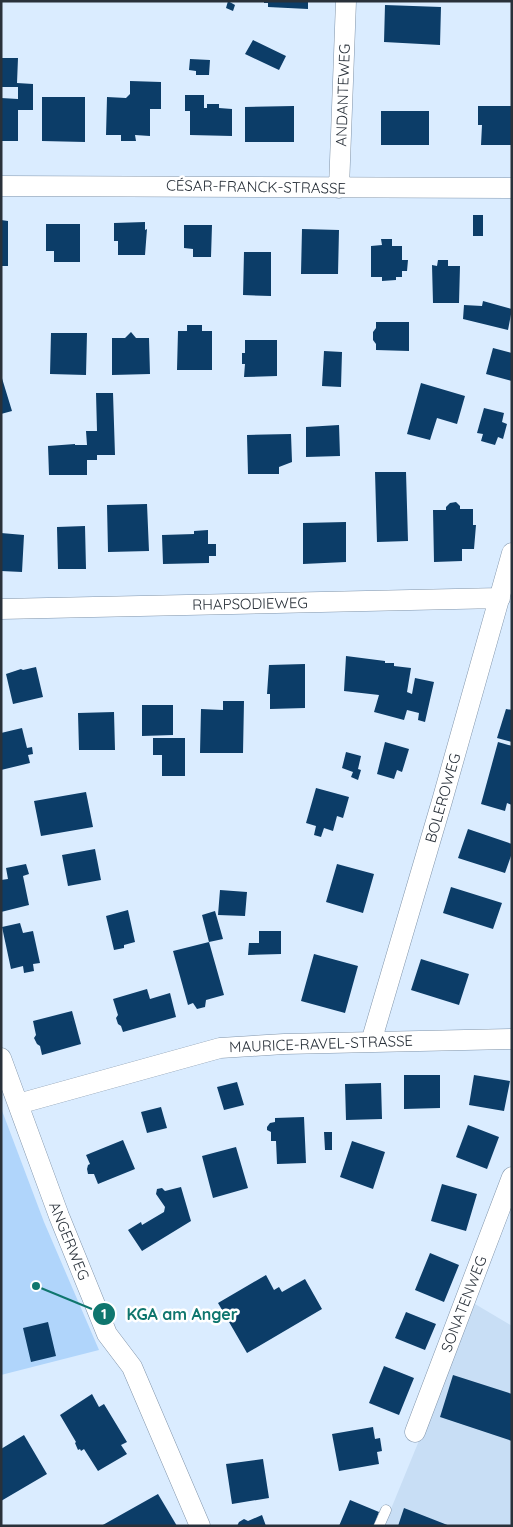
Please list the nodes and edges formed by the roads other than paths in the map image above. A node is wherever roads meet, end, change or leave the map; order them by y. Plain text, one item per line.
1 (346, 1) edge
2 (1, 186) edge
3 (339, 188) junction
4 (512, 188) edge
5 (512, 553) edge
6 (500, 598) junction
7 (1, 609) edge
8 (512, 1039) edge
9 (371, 1042) junction
10 (1, 1058) edge
11 (18, 1104) junction
12 (512, 1177) edge
13 (416, 1432) dead end
14 (386, 1510) dead end
15 (200, 1526) edge
16 (379, 1526) edge

1 - 3 street, ANDANTEWEG
2 - 3 street, CÉSAR-FRANCK-STRASSE
3 - 4 street, CÉSAR-FRANCK-STRASSE
5 - 6 street, BOLEROWEG
6 - 7 street, RHAPSODIEWEG
6 - 9 street, BOLEROWEG
8 - 9 street, MAURICE-RAVEL-STRASSE
9 - 11 street, MAURICE-RAVEL-STRASSE
10 - 11 street, ANGERWEG
11 - 15 street, ANGERWEG
12 - 13 street, SONATENWEG
14 - 16 lane

